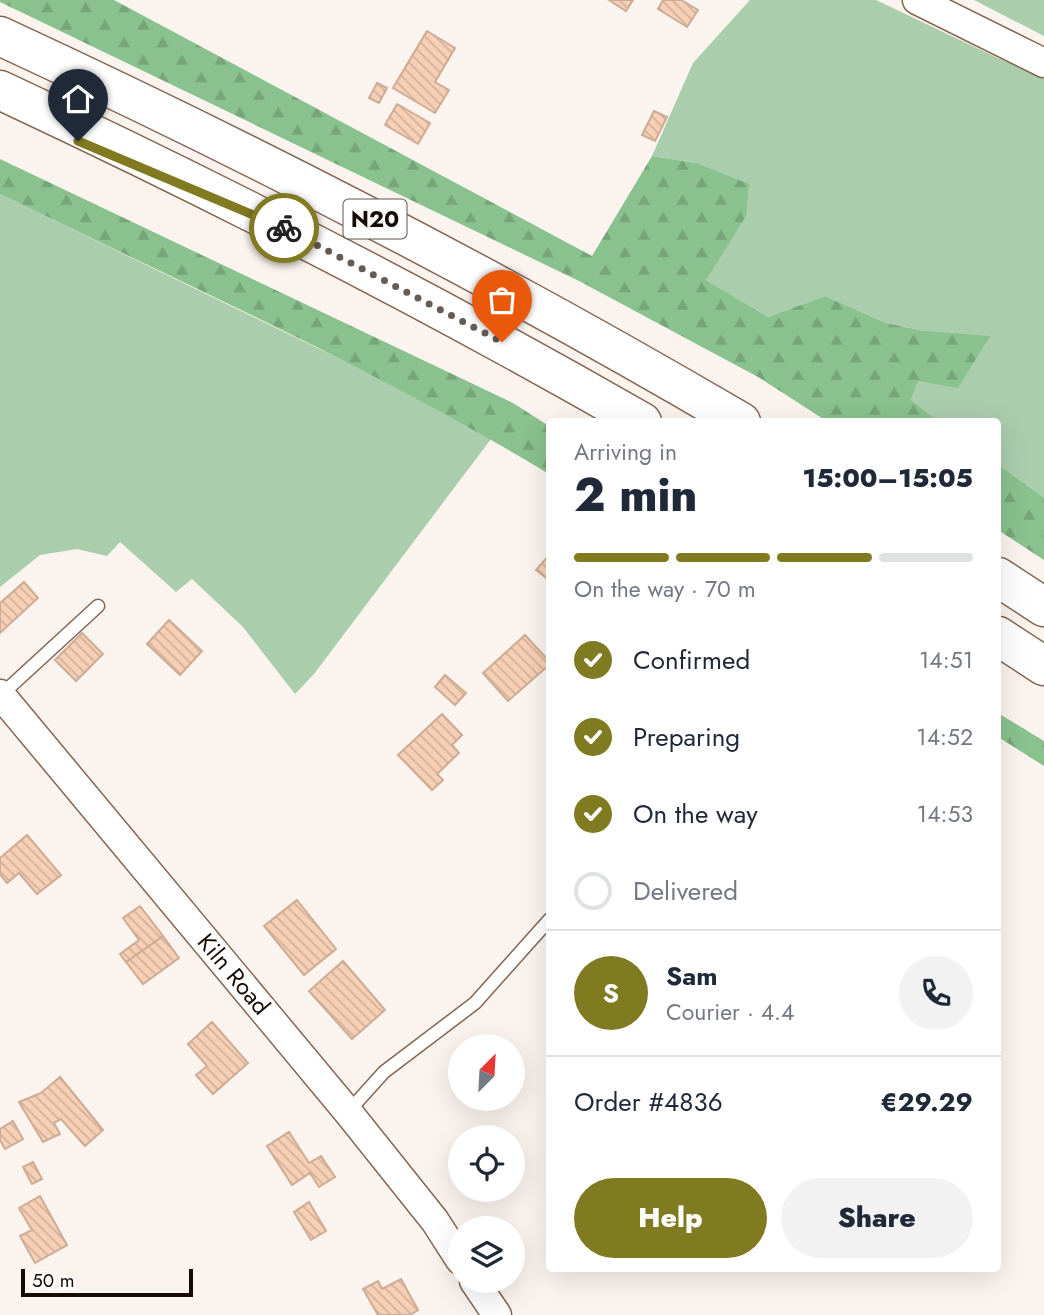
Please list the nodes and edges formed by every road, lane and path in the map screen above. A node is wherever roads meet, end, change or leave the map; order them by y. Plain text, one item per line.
1 (916, 0) edge
2 (0, 36) edge
3 (1044, 63) edge
4 (0, 90) edge
5 (0, 108) edge
6 (282, 227) junction
7 (635, 418) edge
8 (734, 418) edge
9 (1001, 579) edge
10 (98, 607) dead end
11 (1044, 607) edge
12 (1001, 638) edge
13 (1044, 666) edge
14 (1, 694) edge
15 (546, 923) edge
16 (348, 1112) junction
17 (448, 1242) edge
18 (482, 1293) edge
19 (497, 1315) edge

1 - 3 street
2 - 8 highway, N20
4 - 6 highway, N20
5 - 6 highway, N20
6 - 7 highway, N20
9 - 11 highway
10 - 14 lane
12 - 13 highway
14 - 16 street, Kiln Road
15 - 16 lane
16 - 17 street, Kiln Road
18 - 19 street

